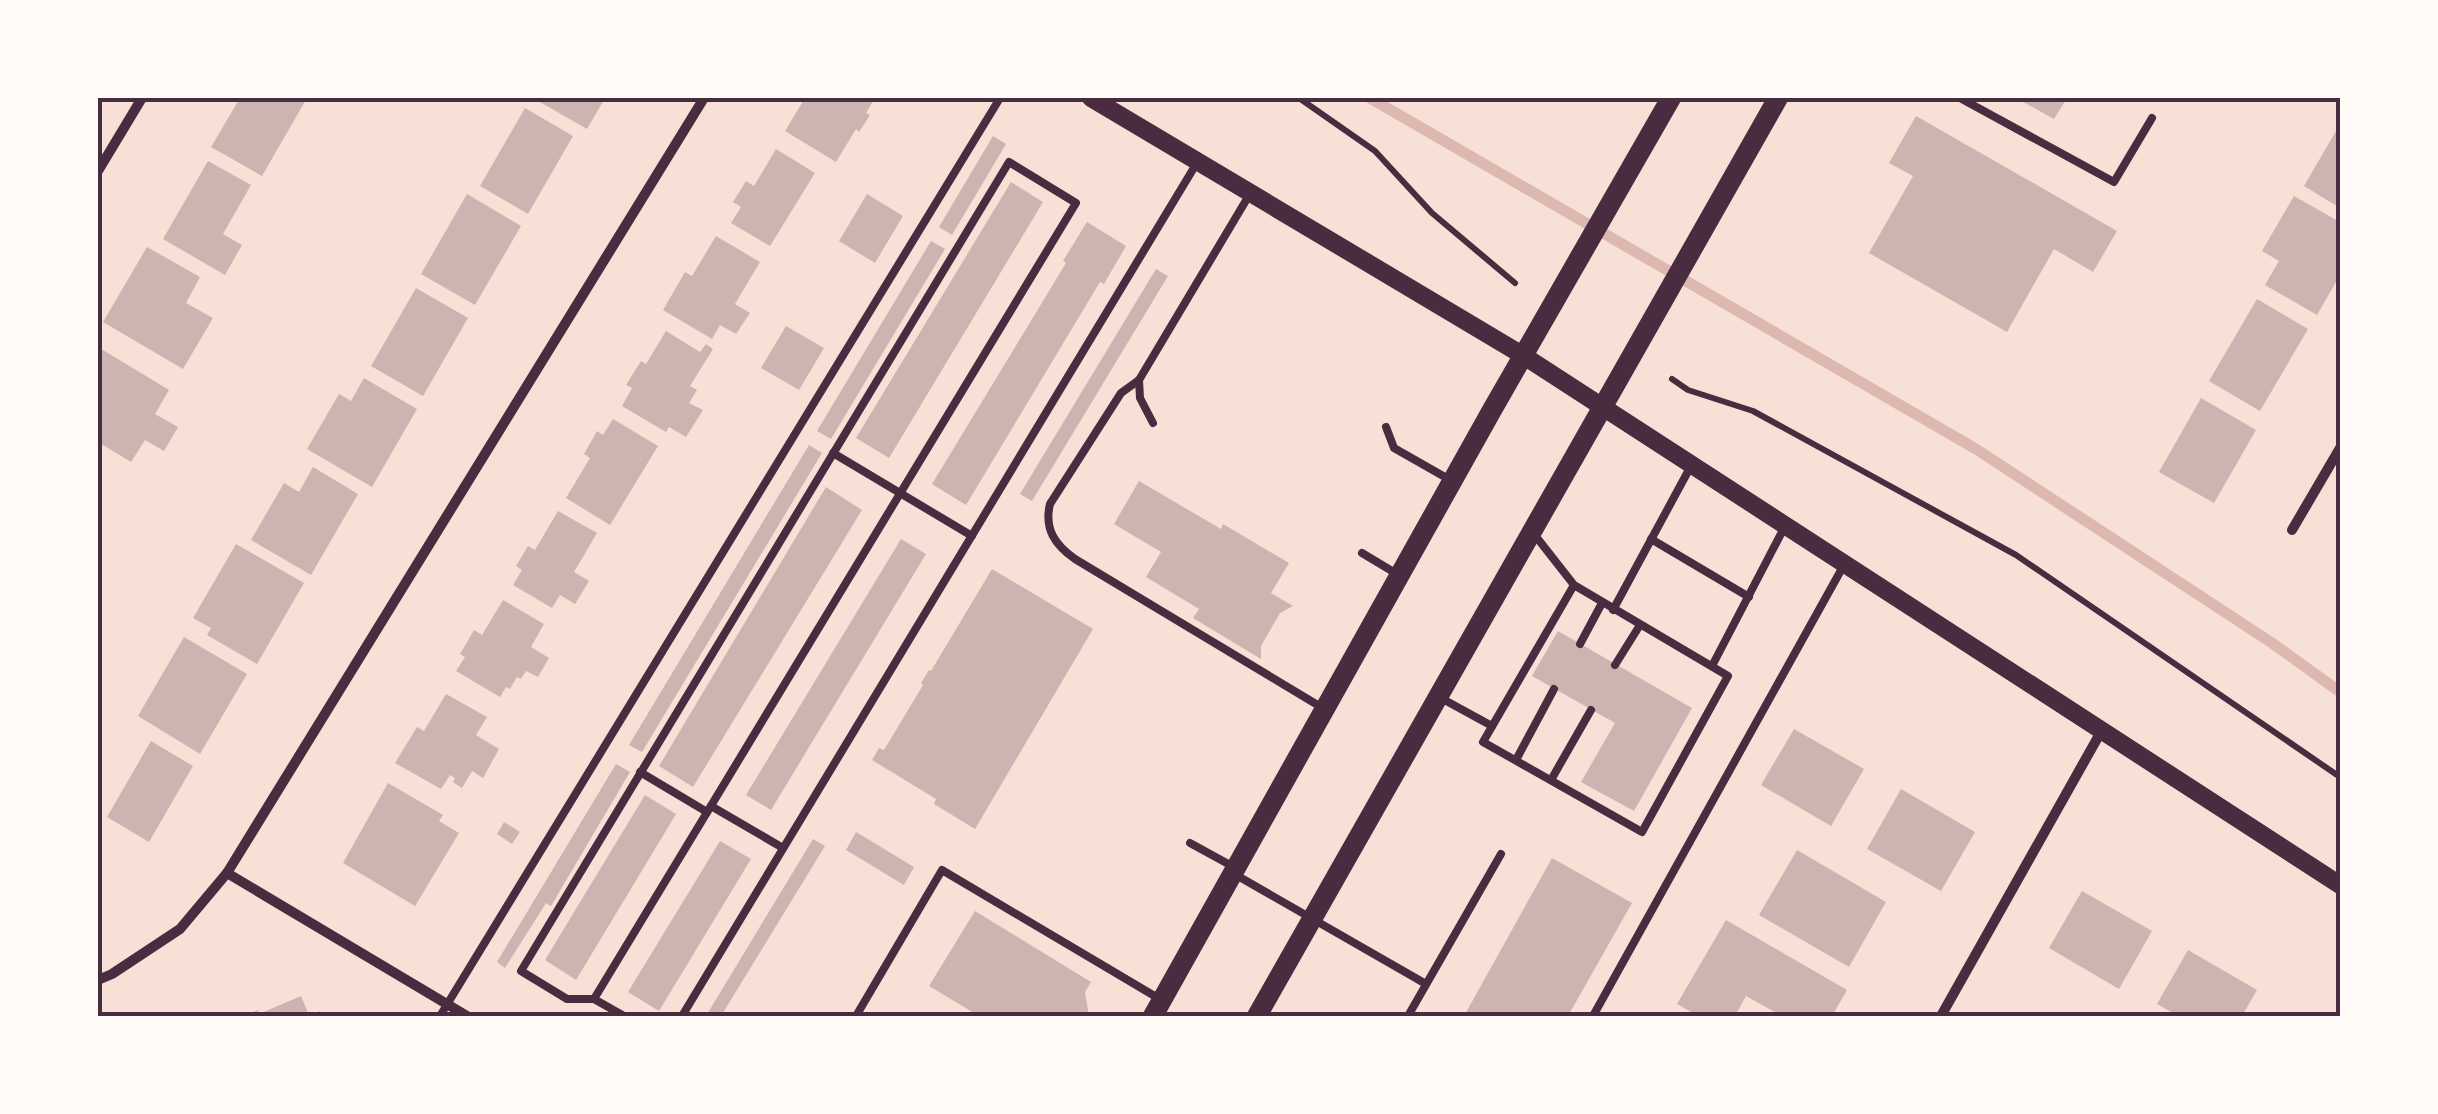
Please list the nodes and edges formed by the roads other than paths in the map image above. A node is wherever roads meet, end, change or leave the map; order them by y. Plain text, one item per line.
1 (142, 98) edge
2 (704, 98) edge
3 (1000, 98) edge
4 (1091, 98) edge
5 (1671, 98) edge
6 (1778, 98) edge
7 (1960, 98) edge
8 (2152, 118) dead end
9 (1198, 161) junction
10 (98, 171) edge
11 (1250, 192) junction
12 (1524, 356) junction
13 (1139, 380) junction
14 (1603, 407) junction
15 (1153, 424) dead end
16 (1386, 427) dead end
17 (2340, 448) edge
18 (833, 453) junction
19 (1692, 464) junction
20 (1452, 482) junction
21 (900, 494) junction
22 (1786, 525) junction
23 (2292, 530) dead end
24 (1532, 532) junction
25 (972, 536) junction
26 (1651, 539) junction
27 (1362, 553) dead end
28 (1845, 563) junction
29 (1400, 575) junction
30 (1574, 585) junction
31 (1750, 598) junction
32 (1602, 603) junction
33 (1613, 610) junction
34 (1640, 626) junction
35 (1580, 644) dead end
36 (1616, 664) dead end
37 (1712, 666) junction
38 (1554, 688) dead end
39 (1438, 697) junction
40 (1325, 709) junction
41 (1591, 710) dead end
42 (1492, 726) junction
43 (2102, 729) junction
44 (1516, 760) junction
45 (640, 772) junction
46 (1551, 780) junction
47 (709, 809) junction
48 (1190, 842) dead end
49 (783, 848) junction
50 (1501, 854) dead end
51 (1234, 871) junction
52 (227, 873) junction
53 (2340, 885) edge
54 (1312, 918) junction
55 (98, 980) edge
56 (1426, 984) junction
57 (594, 999) junction
58 (447, 1005) junction
59 (1157, 1008) edge
60 (440, 1016) edge
61 (466, 1016) edge
62 (624, 1016) edge
63 (682, 1016) edge
64 (856, 1016) edge
65 (1257, 1016) edge
66 (1408, 1016) edge
67 (1593, 1016) edge
68 (1941, 1016) edge

1 - 10 street
2 - 52 street
3 - 58 lane
4 - 9 street
5 - 12 main road
6 - 14 main road
7 - 8 lane
9 - 11 street
9 - 25 lane
11 - 12 street
11 - 13 lane
12 - 14 street
12 - 20 main road
13 - 15 lane
13 - 40 lane
14 - 19 street
14 - 24 main road
16 - 20 lane
17 - 23 street
18 - 21 lane
18 - 21 lane
18 - 45 lane
19 - 22 street
19 - 26 lane
20 - 29 main road
21 - 25 lane
21 - 47 lane
22 - 28 street
22 - 31 lane
24 - 30 lane
24 - 39 main road
25 - 49 lane
26 - 31 lane
26 - 33 lane
27 - 29 lane
28 - 43 street
28 - 67 lane
29 - 40 main road
30 - 32 lane
30 - 42 lane
31 - 37 lane
32 - 33 lane
32 - 35 lane
33 - 34 lane
34 - 36 lane
34 - 37 lane
37 - 46 lane
38 - 44 lane
39 - 42 lane
39 - 54 main road
40 - 51 main road
41 - 46 lane
42 - 44 lane
43 - 53 street
43 - 68 street
44 - 46 lane
45 - 47 lane
45 - 57 lane
47 - 49 lane
47 - 57 lane
48 - 51 lane
49 - 63 lane
50 - 56 lane
51 - 54 lane
51 - 59 main road
52 - 55 street
52 - 58 street
54 - 56 lane
54 - 65 main road
56 - 66 lane
57 - 62 lane
58 - 60 lane
58 - 61 street
59 - 64 lane

